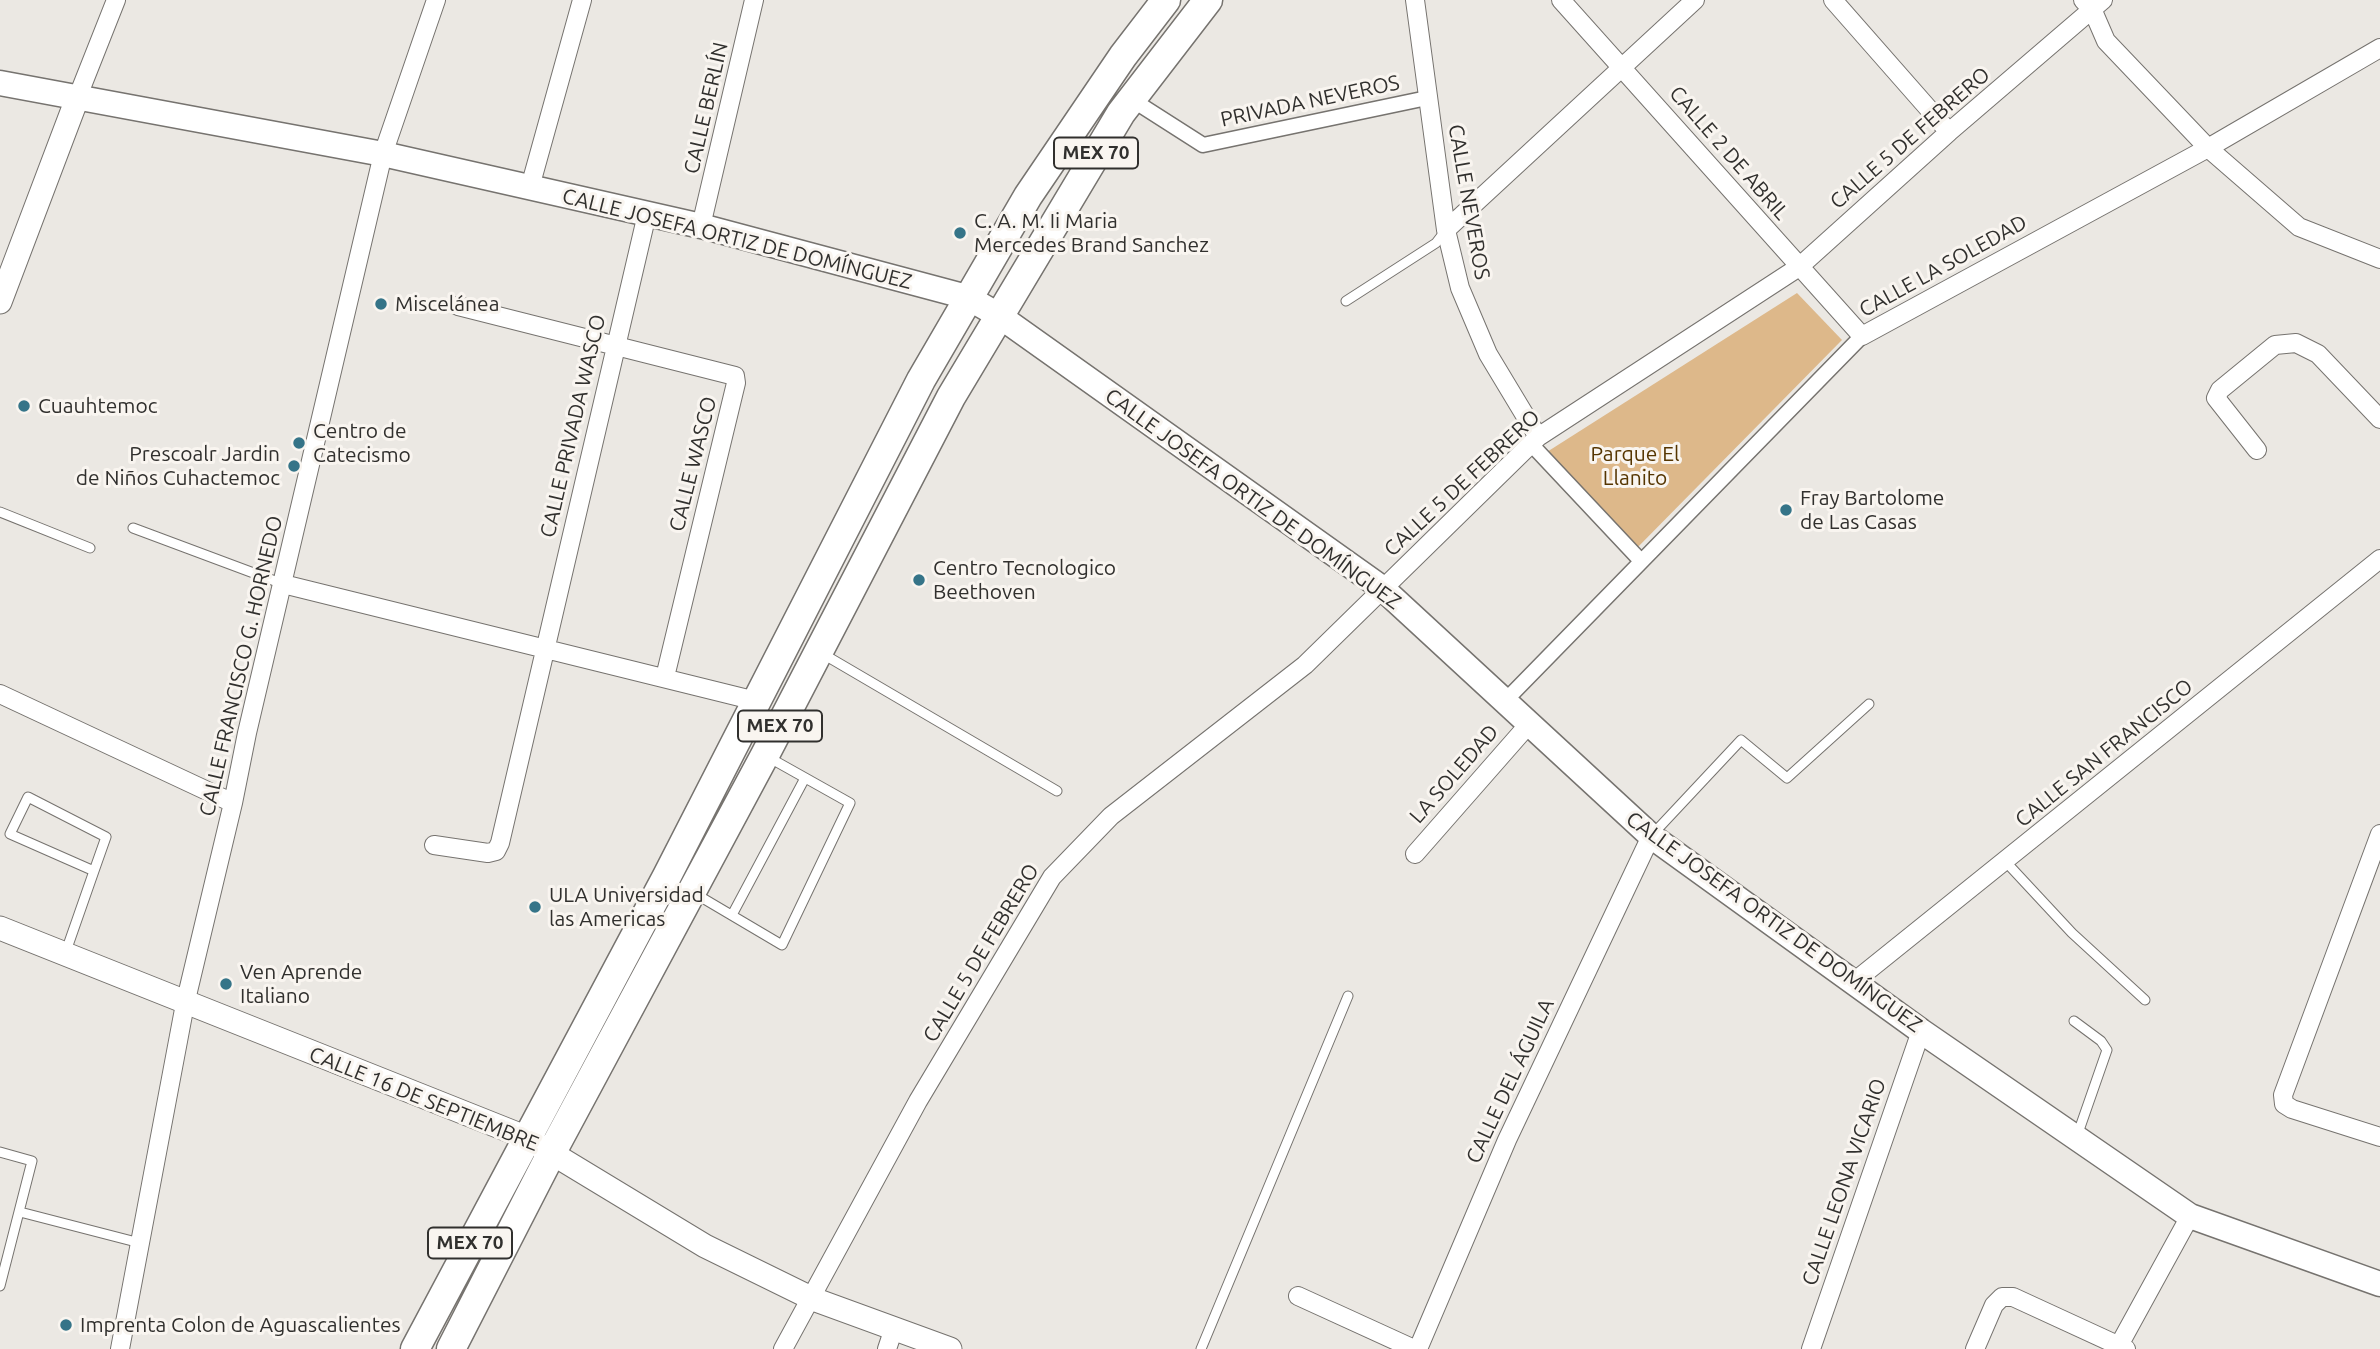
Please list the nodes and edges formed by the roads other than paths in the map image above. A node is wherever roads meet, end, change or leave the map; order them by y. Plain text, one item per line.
1 (116, 0) edge
2 (436, 0) edge
3 (582, 0) edge
4 (754, 0) edge
5 (1166, 0) edge
6 (1208, 0) edge
7 (1415, 0) edge
8 (1561, 0) edge
9 (1695, 0) edge
10 (1833, 0) edge
11 (2093, 4) edge
12 (2380, 48) edge
13 (1623, 67) junction
14 (0, 83) edge
15 (78, 96) junction
16 (1427, 98) junction
17 (1131, 99) junction
18 (1949, 132) junction
19 (2208, 148) junction
20 (383, 154) junction
21 (530, 187) junction
22 (647, 214) junction
23 (701, 226) junction
24 (1446, 230) junction
25 (2380, 259) edge
26 (1799, 267) junction
27 (967, 297) junction
28 (1346, 301) dead end
29 (0, 302) edge
30 (458, 306) dead end
31 (998, 315) junction
32 (1862, 336) junction
33 (614, 348) junction
34 (2380, 419) edge
35 (1534, 441) junction
36 (2257, 450) dead end
37 (0, 512) edge
38 (133, 528) dead end
39 (90, 548) dead end
40 (2380, 559) edge
41 (1641, 561) junction
42 (283, 584) junction
43 (1382, 588) junction
44 (545, 650) junction
45 (819, 651) junction
46 (665, 677) junction
47 (0, 694) edge
48 (756, 701) junction
49 (1505, 701) junction
50 (1869, 704) dead end
51 (1528, 724) junction
52 (765, 755) junction
53 (806, 778) junction
54 (1056, 791) dead end
55 (233, 803) junction
56 (2380, 833) edge
57 (1651, 836) junction
58 (433, 845) dead end
59 (1415, 854) dead end
60 (2005, 861) junction
61 (94, 871) junction
62 (690, 890) junction
63 (732, 915) junction
64 (0, 928) edge
65 (65, 955) junction
66 (1856, 981) junction
67 (1348, 996) dead end
68 (2145, 1000) dead end
69 (185, 1004) junction
70 (2074, 1021) dead end
71 (1921, 1031) junction
72 (2380, 1137) edge
73 (525, 1138) junction
74 (2077, 1138) junction
75 (0, 1152) edge
76 (552, 1152) junction
77 (20, 1212) junction
78 (2190, 1216) junction
79 (140, 1242) junction
80 (2380, 1284) edge
81 (0, 1286) edge
82 (1298, 1296) dead end
83 (813, 1299) junction
84 (890, 1338) edge
85 (2121, 1348) edge
86 (120, 1349) edge
87 (415, 1349) edge
88 (451, 1349) edge
89 (783, 1349) edge
90 (950, 1349) edge
91 (1200, 1349) edge
92 (1416, 1349) edge
93 (1811, 1349) edge
94 (1975, 1349) edge

1 - 15 street
2 - 20 street, CALLE FRANCISCO G. HORNEDO
3 - 21 street
4 - 23 street, CALLE BERLÍN
5 - 27 main road, MEX 70
6 - 17 main road, MEX 70
7 - 16 street, CALLE NEVEROS
8 - 13 street, CALLE 2 DE ABRIL
9 - 13 street
10 - 18 street
11 - 18 street, CALLE 5 DE FEBRERO
11 - 19 street
12 - 19 street, CALLE LA SOLEDAD
13 - 24 street
13 - 26 street, CALLE 2 DE ABRIL
14 - 15 main road, CALLE JOSEFA ORTIZ DE DOMÍNGUEZ
15 - 20 main road, CALLE JOSEFA ORTIZ DE DOMÍNGUEZ
15 - 29 street
16 - 17 street, PRIVADA NEVEROS
16 - 24 street, CALLE NEVEROS
17 - 31 main road, MEX 70
18 - 26 street, CALLE 5 DE FEBRERO
19 - 25 street
19 - 32 street, CALLE LA SOLEDAD
20 - 21 main road, CALLE JOSEFA ORTIZ DE DOMÍNGUEZ
20 - 42 street, CALLE FRANCISCO G. HORNEDO
21 - 22 main road, CALLE JOSEFA ORTIZ DE DOMÍNGUEZ
22 - 23 main road, CALLE JOSEFA ORTIZ DE DOMÍNGUEZ
22 - 33 street, CALLE PRIVADA WASCO
23 - 27 main road, CALLE JOSEFA ORTIZ DE DOMÍNGUEZ
24 - 28 lane
24 - 35 street, CALLE NEVEROS
26 - 32 street, CALLE 2 DE ABRIL
26 - 35 street, CALLE 5 DE FEBRERO
27 - 31 main road, CALLE JOSEFA ORTIZ DE DOMÍNGUEZ
27 - 48 main road, MEX 70
30 - 33 street, CALLE WASCO
31 - 43 main road, CALLE JOSEFA ORTIZ DE DOMÍNGUEZ
31 - 45 main road, MEX 70
32 - 41 street, CALLE LA SOLEDAD
33 - 44 street, CALLE PRIVADA WASCO
33 - 46 street, CALLE WASCO
34 - 36 street
35 - 41 street
35 - 43 street, CALLE 5 DE FEBRERO
37 - 39 lane
38 - 42 lane
40 - 60 street, CALLE SAN FRANCISCO
41 - 49 street, CALLE LA SOLEDAD
42 - 44 street
42 - 55 street, CALLE FRANCISCO G. HORNEDO
43 - 49 main road, CALLE JOSEFA ORTIZ DE DOMÍNGUEZ
43 - 83 street, CALLE 5 DE FEBRERO
44 - 46 street
44 - 58 street
45 - 52 main road, MEX 70
45 - 54 lane
46 - 48 street
47 - 55 street
48 - 73 main road, MEX 70
49 - 51 main road, CALLE JOSEFA ORTIZ DE DOMÍNGUEZ
50 - 57 lane
51 - 57 main road, CALLE JOSEFA ORTIZ DE DOMÍNGUEZ
51 - 59 street, LA SOLEDAD
52 - 53 lane
52 - 62 main road, MEX 70
53 - 63 lane
53 - 63 lane
55 - 69 street, CALLE FRANCISCO G. HORNEDO
56 - 72 street
57 - 66 main road, CALLE JOSEFA ORTIZ DE DOMÍNGUEZ
57 - 92 street, CALLE DEL ÁGUILA
60 - 66 street, CALLE SAN FRANCISCO
60 - 68 lane
61 - 61 lane
61 - 65 lane
62 - 63 lane
62 - 76 main road, MEX 70
64 - 65 street, CALLE 16 DE SEPTIEMBRE
65 - 69 street, CALLE 16 DE SEPTIEMBRE
66 - 71 main road, CALLE JOSEFA ORTIZ DE DOMÍNGUEZ
67 - 91 lane
69 - 73 street, CALLE 16 DE SEPTIEMBRE
69 - 79 street, CALLE FRANCISCO G. HORNEDO
70 - 74 lane
71 - 74 main road, CALLE JOSEFA ORTIZ DE DOMÍNGUEZ
71 - 93 street, CALLE LEONA VICARIO
73 - 76 street, CALLE 16 DE SEPTIEMBRE
73 - 87 main road, MEX 70
74 - 78 main road, CALLE JOSEFA ORTIZ DE DOMÍNGUEZ
75 - 77 lane
76 - 83 street, CALLE 16 DE SEPTIEMBRE
76 - 88 main road, MEX 70
77 - 79 lane
77 - 81 lane
78 - 80 main road, CALLE JOSEFA ORTIZ DE DOMÍNGUEZ
78 - 85 street
79 - 86 street, CALLE FRANCISCO G. HORNEDO
82 - 92 street
83 - 84 street, CALLE 16 DE SEPTIEMBRE
83 - 89 street, CALLE 5 DE FEBRERO
84 - 90 street, CALLE 16 DE SEPTIEMBRE
85 - 94 street

